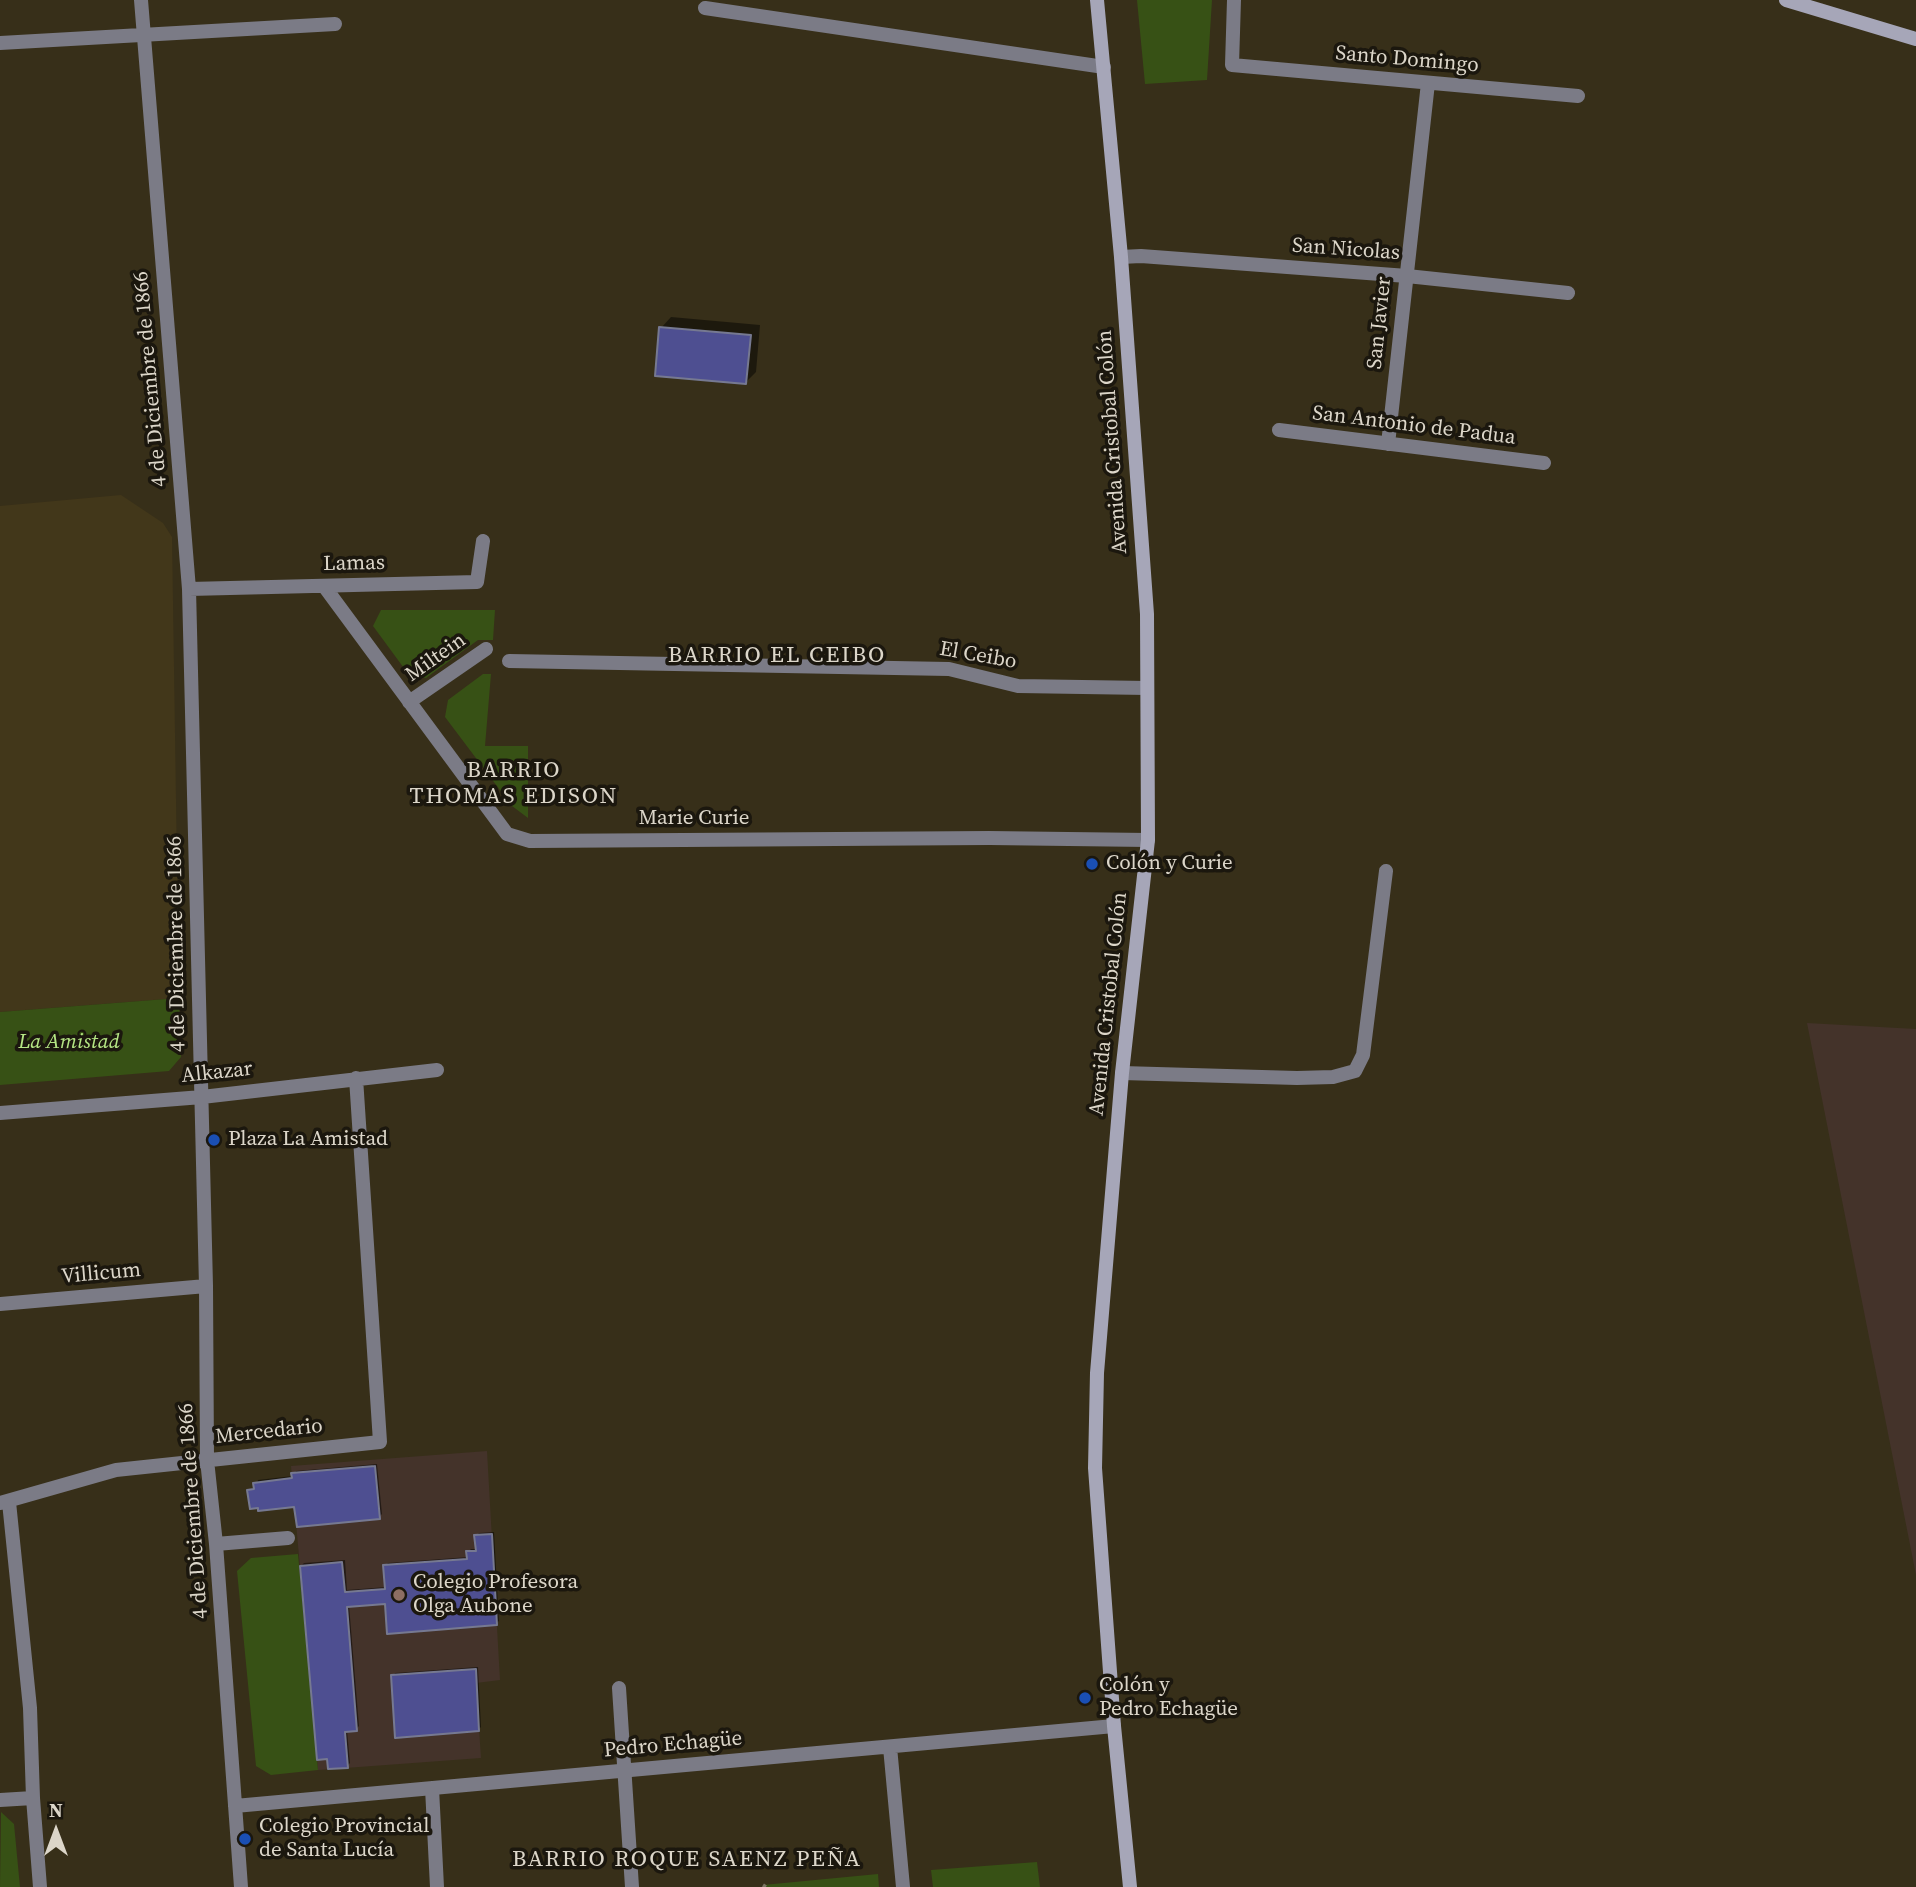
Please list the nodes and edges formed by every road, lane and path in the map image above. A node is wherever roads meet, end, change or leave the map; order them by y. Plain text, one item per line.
1 (141, 0) edge
2 (1097, 0) edge
3 (1234, 0) edge
4 (1786, 0) edge
5 (705, 8) dead end
6 (335, 24) dead end
7 (143, 36) junction
8 (1916, 39) edge
9 (0, 43) edge
10 (1104, 67) junction
11 (1428, 83) junction
12 (1578, 96) dead end
13 (1121, 257) junction
14 (1406, 276) junction
15 (1568, 293) dead end
16 (1279, 430) dead end
17 (1388, 444) junction
18 (1544, 463) dead end
19 (483, 541) dead end
20 (324, 586) junction
21 (190, 589) junction
22 (486, 649) dead end
23 (509, 661) dead end
24 (1147, 688) junction
25 (409, 702) junction
26 (1148, 840) junction
27 (1385, 871) dead end
28 (437, 1070) dead end
29 (1122, 1073) junction
30 (356, 1078) junction
31 (202, 1097) junction
32 (0, 1113) edge
33 (206, 1286) junction
34 (0, 1304) edge
35 (207, 1460) junction
36 (4, 1502) edge
37 (288, 1538) dead end
38 (216, 1544) junction
39 (619, 1689) dead end
40 (1114, 1726) junction
41 (890, 1747) junction
42 (624, 1770) junction
43 (432, 1788) junction
44 (33, 1798) junction
45 (0, 1800) edge
46 (235, 1805) junction
47 (40, 1887) edge
48 (241, 1887) edge
49 (438, 1887) edge
50 (632, 1887) edge
51 (903, 1887) edge
52 (1130, 1887) edge

1 - 7 street, 4 de Diciembre de 1866
2 - 10 main road, Avenida Cristobal Colón
3 - 11 street, Santo Domingo
4 - 8 main road
5 - 10 street
6 - 7 street
7 - 9 street
7 - 21 street, 4 de Diciembre de 1866
10 - 13 main road, Avenida Cristobal Colón
11 - 12 street, Santo Domingo
11 - 14 street, San Javier
13 - 14 street, San Nicolas
13 - 24 main road, Avenida Cristobal Colón
14 - 15 street, San Nicolas
14 - 17 street, San Javier
16 - 17 street, San Antonio de Padua
17 - 18 street, San Antonio de Padua
19 - 20 street, Lamas
20 - 21 street, Lamas
20 - 25 street, Marie Curie
21 - 31 street, 4 de Diciembre de 1866
22 - 25 street, Miltein
23 - 24 street, El Ceibo
24 - 26 main road, Avenida Cristobal Colón
25 - 26 street, Marie Curie
26 - 29 main road, Avenida Cristobal Colón
27 - 29 street
28 - 30 street, Alkazar
29 - 40 main road, Avenida Cristobal Colón
30 - 31 street, Alkazar
30 - 35 street, Mercedario
31 - 32 street, Alkazar
31 - 33 street, 4 de Diciembre de 1866
33 - 34 street, Villicum
33 - 35 street, 4 de Diciembre de 1866
35 - 36 street, Mercedario
35 - 38 street, 4 de Diciembre de 1866
36 - 44 street
37 - 38 street
38 - 46 street, 4 de Diciembre de 1866
39 - 42 street
40 - 41 street, Pedro Echagüe
40 - 52 main road, Avenida Cristobal Colón
41 - 42 street, Pedro Echagüe
41 - 51 street
42 - 43 street, Pedro Echagüe
42 - 50 street
43 - 46 street, Pedro Echagüe
43 - 49 street
44 - 45 street
44 - 47 street
46 - 48 street, 4 de Diciembre de 1866

